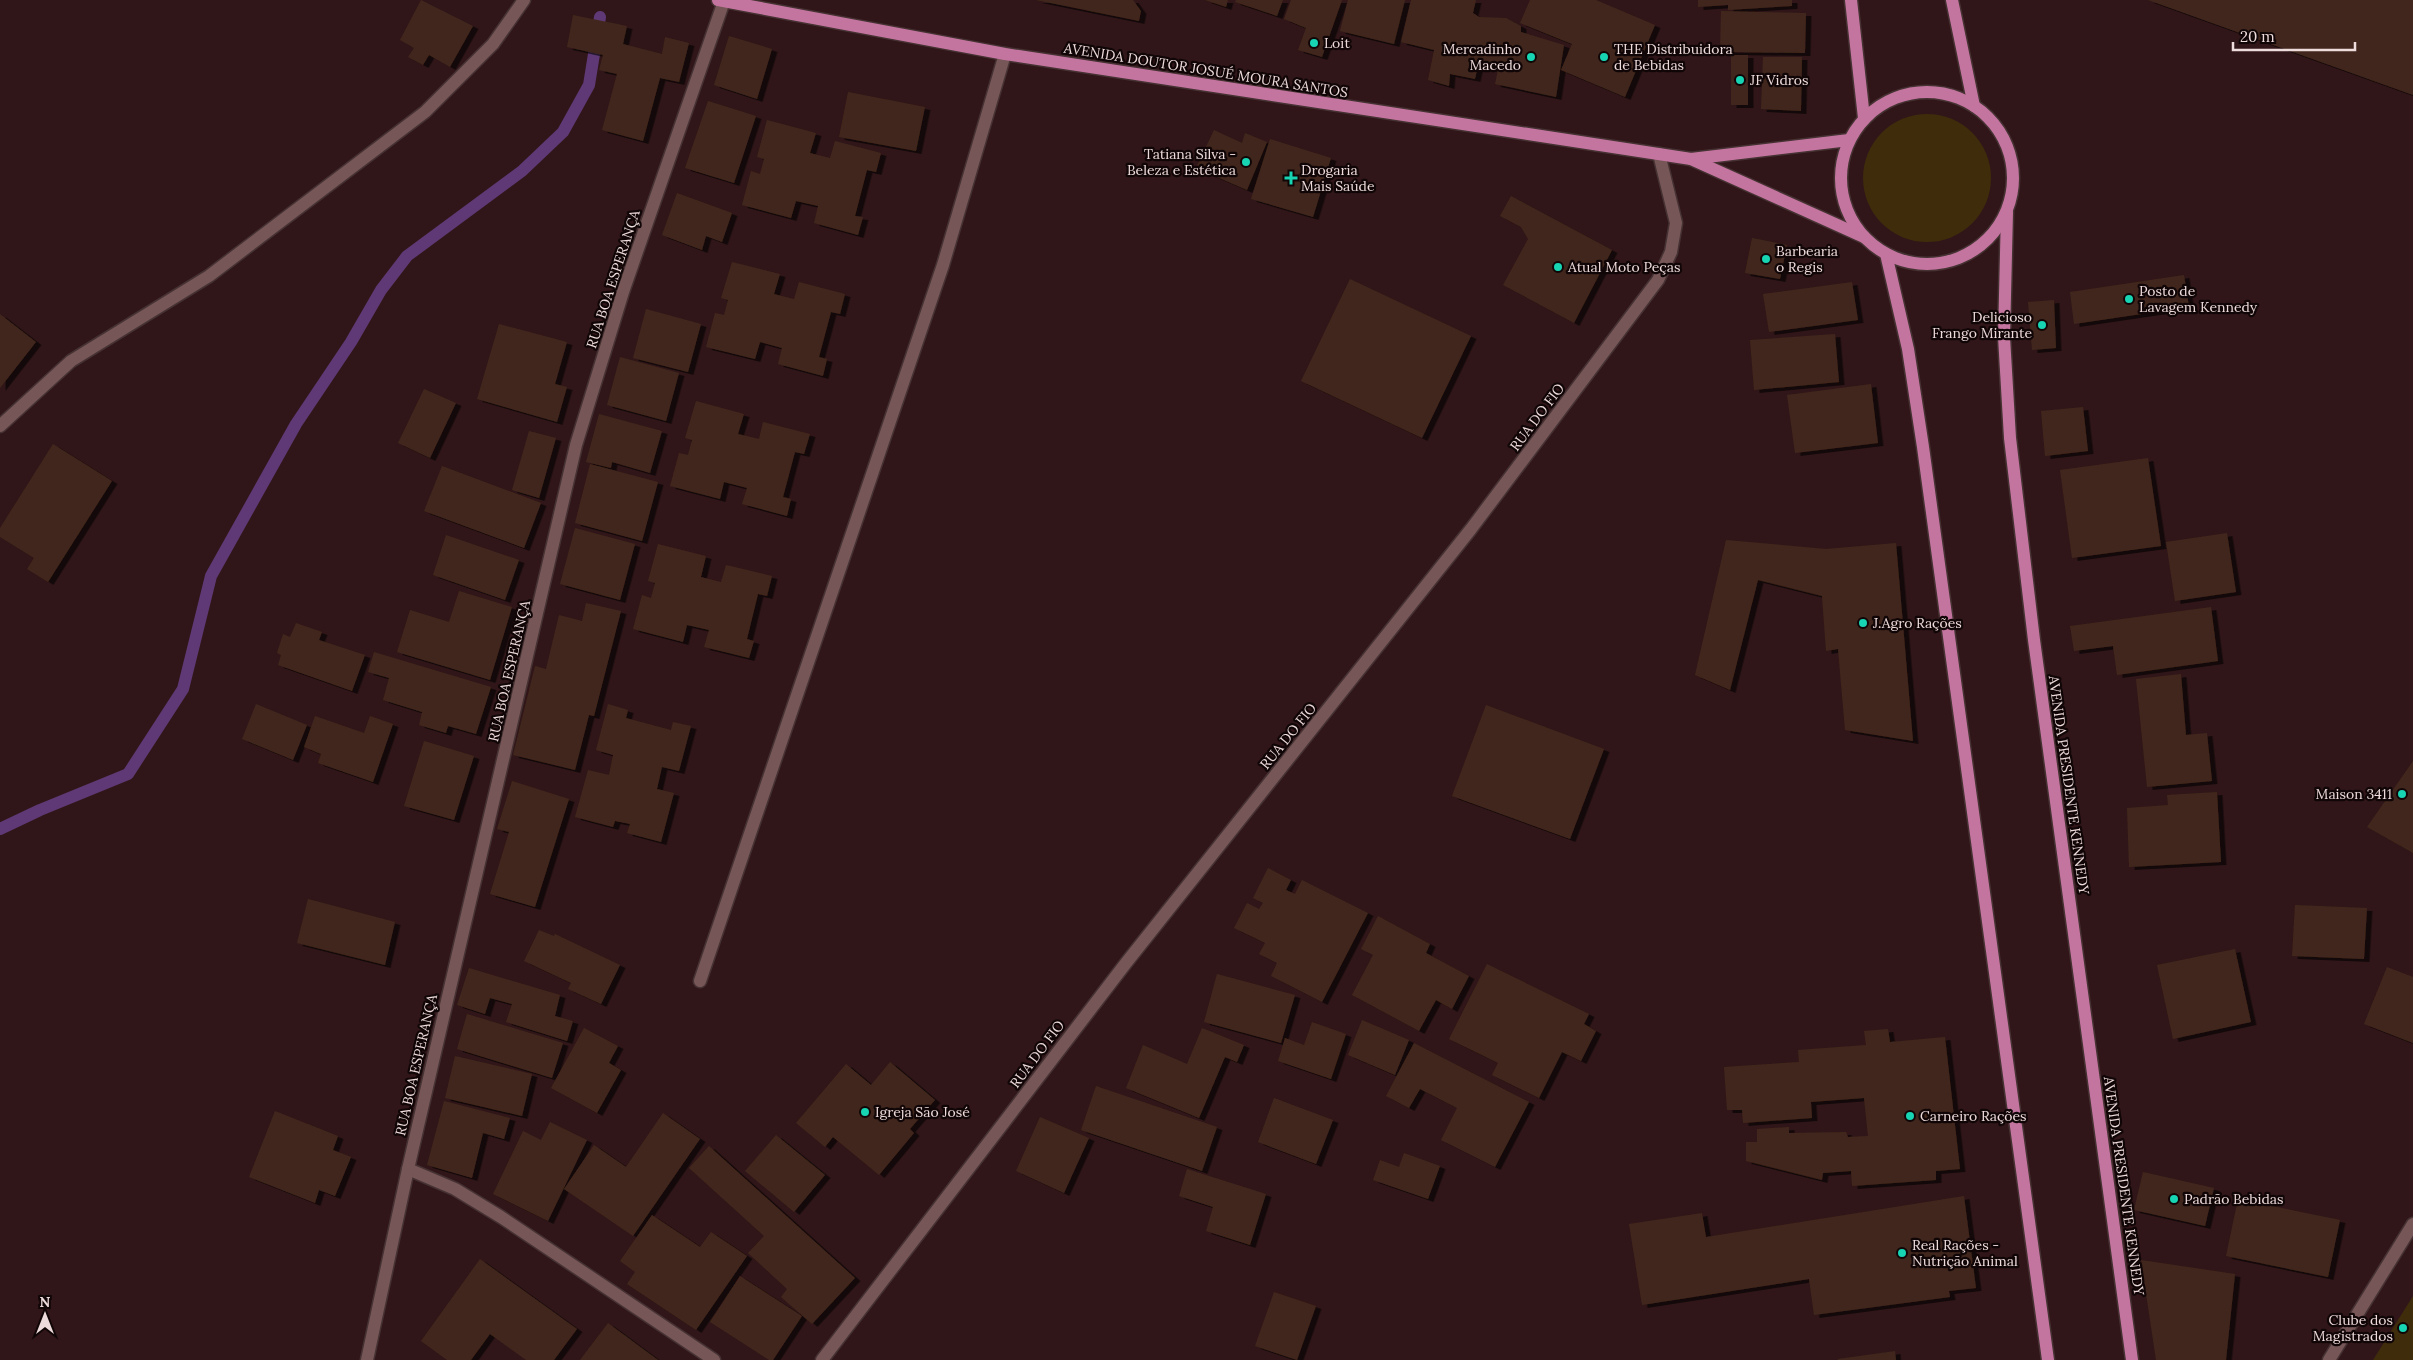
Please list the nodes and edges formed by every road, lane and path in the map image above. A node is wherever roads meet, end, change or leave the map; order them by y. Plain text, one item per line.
1 (524, 0) edge
2 (1851, 0) edge
3 (1952, 0) edge
4 (721, 1) edge
5 (1005, 54) junction
6 (1974, 106) junction
7 (1864, 118) junction
8 (1849, 140) junction
9 (1659, 154) junction
10 (1691, 159) junction
11 (2007, 212) junction
12 (1864, 238) junction
13 (1886, 254) junction
14 (0, 426) edge
15 (700, 981) dead end
16 (408, 1169) junction
17 (2413, 1224) edge
18 (367, 1360) edge
19 (714, 1360) edge
20 (822, 1360) edge
21 (2048, 1360) edge
22 (2132, 1360) edge
23 (2329, 1360) edge

1 - 14 street
2 - 7 main road
3 - 6 main road
4 - 5 main road, AVENIDA DOUTOR JOSUÉ MOURA SANTOS
4 - 16 street, RUA BOA ESPERANÇA
5 - 9 main road, AVENIDA DOUTOR JOSUÉ MOURA SANTOS
5 - 15 street
6 - 7 main road, AVENIDA PRESIDENTE KENNEDY
6 - 11 main road, AVENIDA PRESIDENTE KENNEDY
7 - 8 main road, AVENIDA PRESIDENTE KENNEDY
8 - 10 main road
8 - 12 main road, AVENIDA PRESIDENTE KENNEDY
9 - 10 main road, AVENIDA DOUTOR JOSUÉ MOURA SANTOS
9 - 20 street, RUA DO FIO
10 - 12 main road
11 - 13 main road, AVENIDA PRESIDENTE KENNEDY
11 - 22 main road, AVENIDA PRESIDENTE KENNEDY
12 - 13 main road, AVENIDA PRESIDENTE KENNEDY
13 - 21 main road
16 - 18 street, RUA BOA ESPERANÇA
16 - 19 street
17 - 23 street

